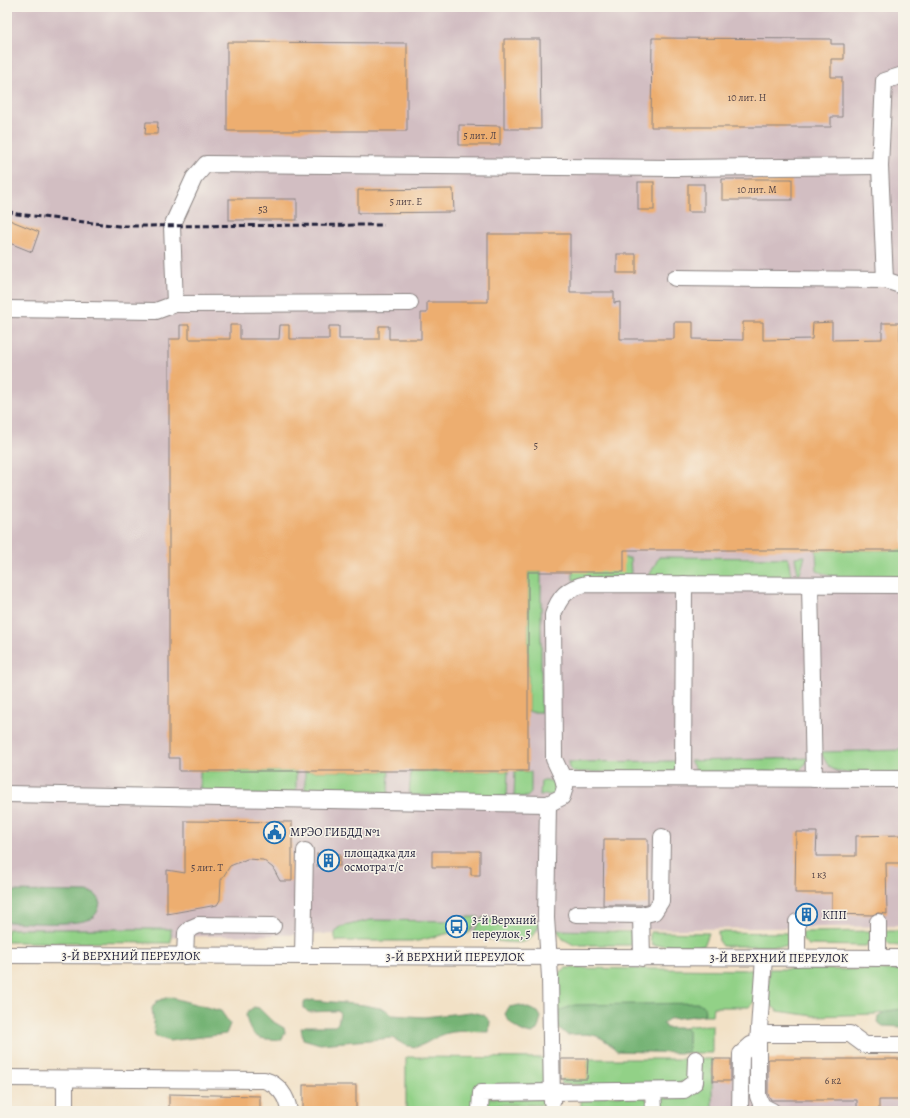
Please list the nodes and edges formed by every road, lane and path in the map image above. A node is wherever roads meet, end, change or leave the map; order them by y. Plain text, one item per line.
1 (903, 75) edge
2 (880, 166) junction
3 (675, 278) dead end
4 (885, 280) junction
5 (903, 286) edge
6 (410, 302) dead end
7 (175, 304) junction
8 (7, 309) edge
9 (684, 584) junction
10 (810, 584) junction
11 (903, 585) edge
12 (563, 778) junction
13 (683, 778) junction
14 (814, 779) junction
15 (903, 779) edge
16 (7, 794) edge
17 (548, 804) junction
18 (662, 837) dead end
19 (305, 851) dead end
20 (576, 914) dead end
21 (641, 915) junction
22 (796, 922) dead end
23 (878, 922) dead end
24 (273, 926) dead end
25 (7, 955) edge
26 (185, 956) junction
27 (303, 956) junction
28 (549, 957) junction
29 (642, 958) junction
30 (764, 958) junction
31 (797, 958) junction
32 (878, 958) junction
33 (903, 958) edge
34 (759, 1038) junction
35 (903, 1045) edge
36 (696, 1059) dead end
37 (7, 1078) edge
38 (65, 1079) junction
39 (653, 1091) junction
40 (551, 1097) junction
41 (65, 1111) edge
42 (289, 1111) edge
43 (480, 1111) edge
44 (654, 1111) edge
45 (740, 1111) edge
46 (772, 1111) edge

1 - 2 street
2 - 4 street
2 - 7 street
3 - 4 street
4 - 5 street
6 - 7 street
7 - 8 street
9 - 10 street
9 - 12 street
9 - 13 street
10 - 11 street
10 - 14 street
12 - 13 street
12 - 17 street
13 - 14 street
14 - 15 street
16 - 17 street
17 - 28 street
18 - 21 street
19 - 27 street
20 - 21 street
21 - 29 street
22 - 31 street
23 - 32 street
24 - 26 street
25 - 26 street, 3-Й ВЕРХНИЙ ПЕРЕУЛОК
26 - 27 street, 3-Й ВЕРХНИЙ ПЕРЕУЛОК
27 - 28 street, 3-Й ВЕРХНИЙ ПЕРЕУЛОК
28 - 29 street, 3-Й ВЕРХНИЙ ПЕРЕУЛОК
28 - 40 street
29 - 30 street, 3-Й ВЕРХНИЙ ПЕРЕУЛОК
30 - 31 street, 3-Й ВЕРХНИЙ ПЕРЕУЛОК
30 - 34 street
31 - 32 street, 3-Й ВЕРХНИЙ ПЕРЕУЛОК
32 - 33 street, 3-Й ВЕРХНИЙ ПЕРЕУЛОК
34 - 35 street
34 - 45 street
34 - 46 street
36 - 39 street
37 - 38 street
38 - 41 street
38 - 42 street
39 - 40 street
39 - 44 street
40 - 43 street

